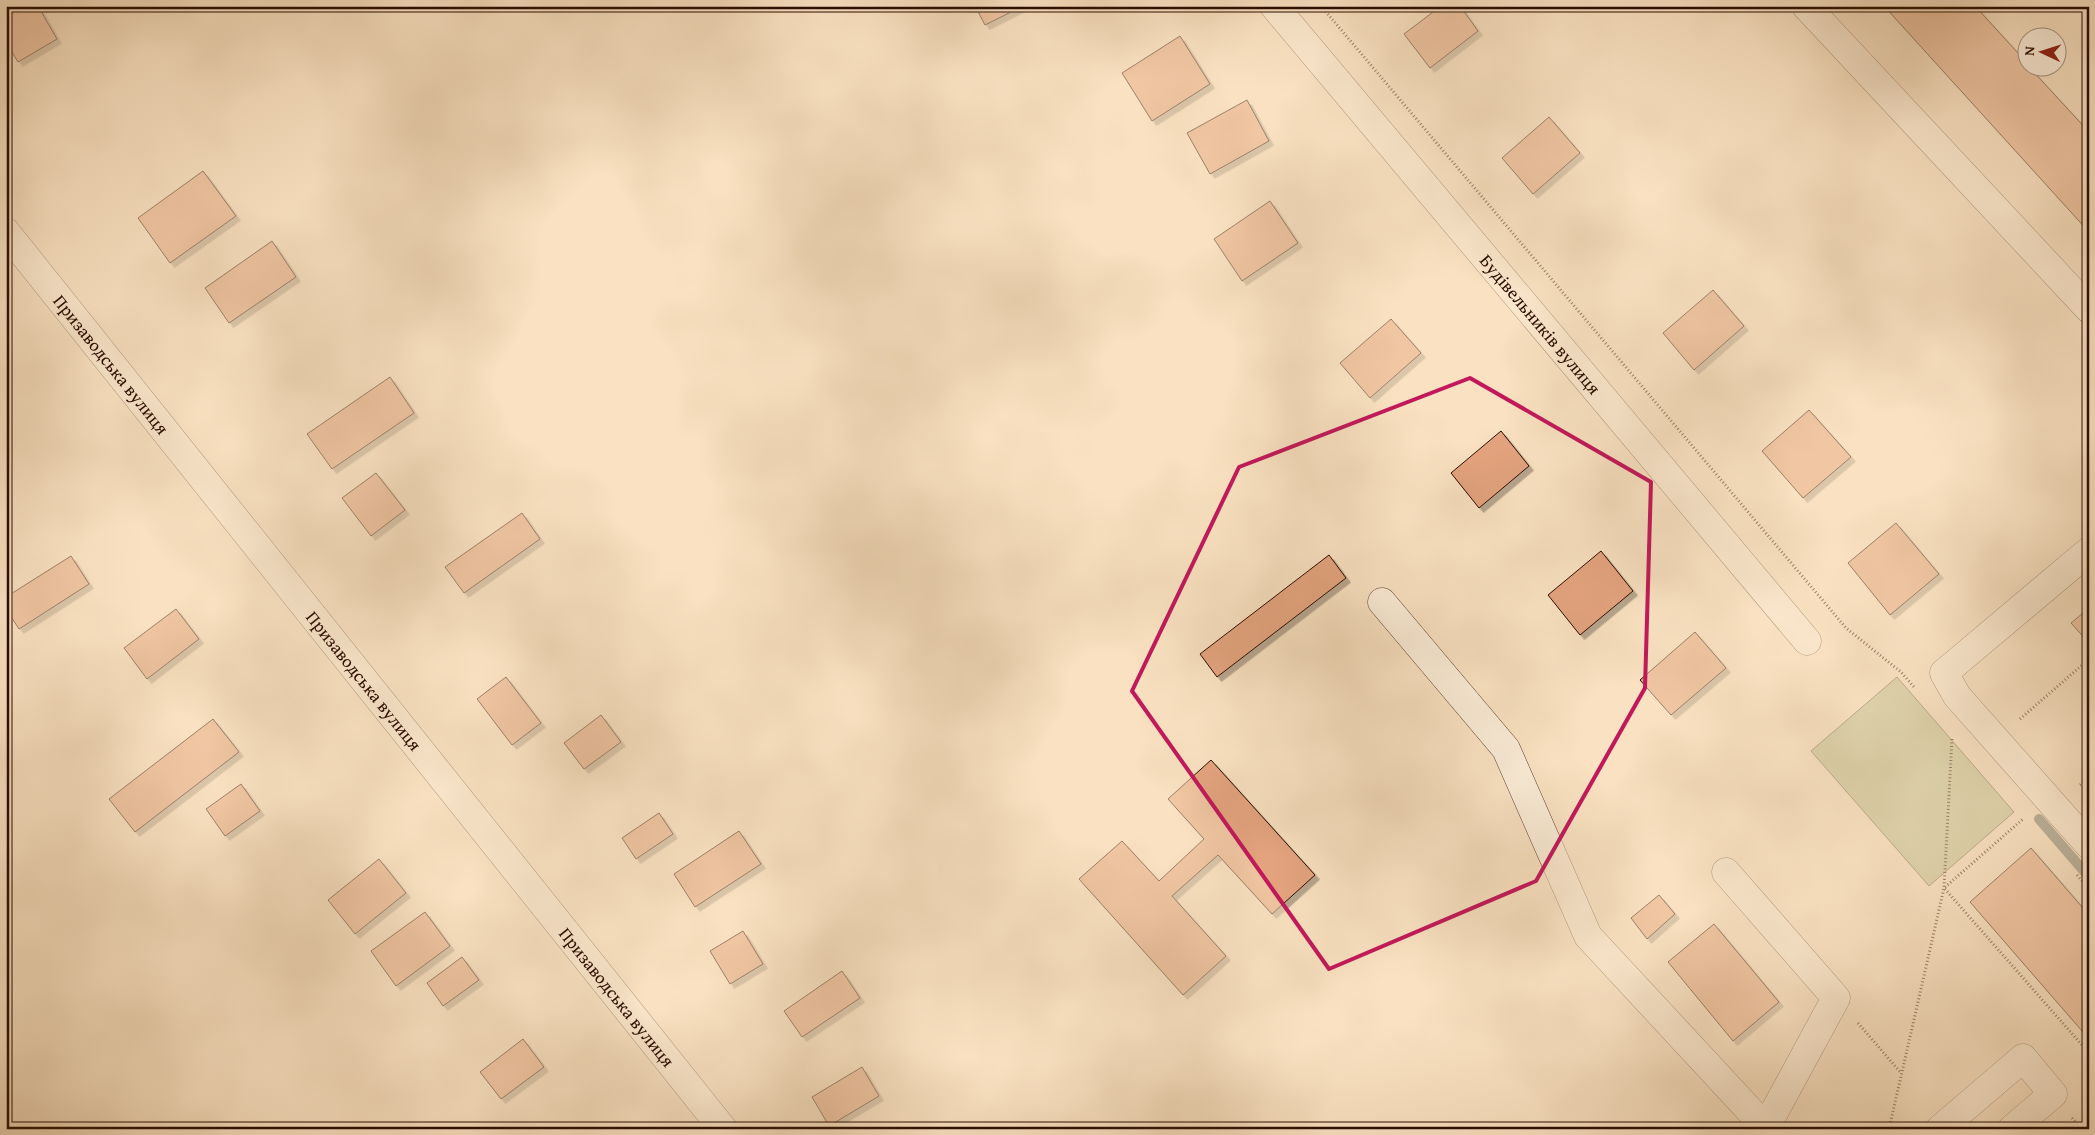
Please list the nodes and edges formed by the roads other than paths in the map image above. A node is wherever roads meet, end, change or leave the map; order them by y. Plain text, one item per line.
1 (1274, 6) edge
2 (1806, 6) edge
3 (6, 232) edge
4 (2089, 309) edge
5 (2089, 551) edge
6 (1382, 602) dead end
7 (1807, 641) dead end
8 (2089, 845) edge
9 (1726, 872) dead end
10 (1767, 1128) edge
11 (723, 1129) edge
12 (1940, 1129) edge
13 (2012, 1129) edge

1 - 7 street, Будівельників вулиця
2 - 4 street
3 - 11 street, Призаводська вулиця
5 - 8 street
6 - 10 street
9 - 10 street
12 - 13 street

